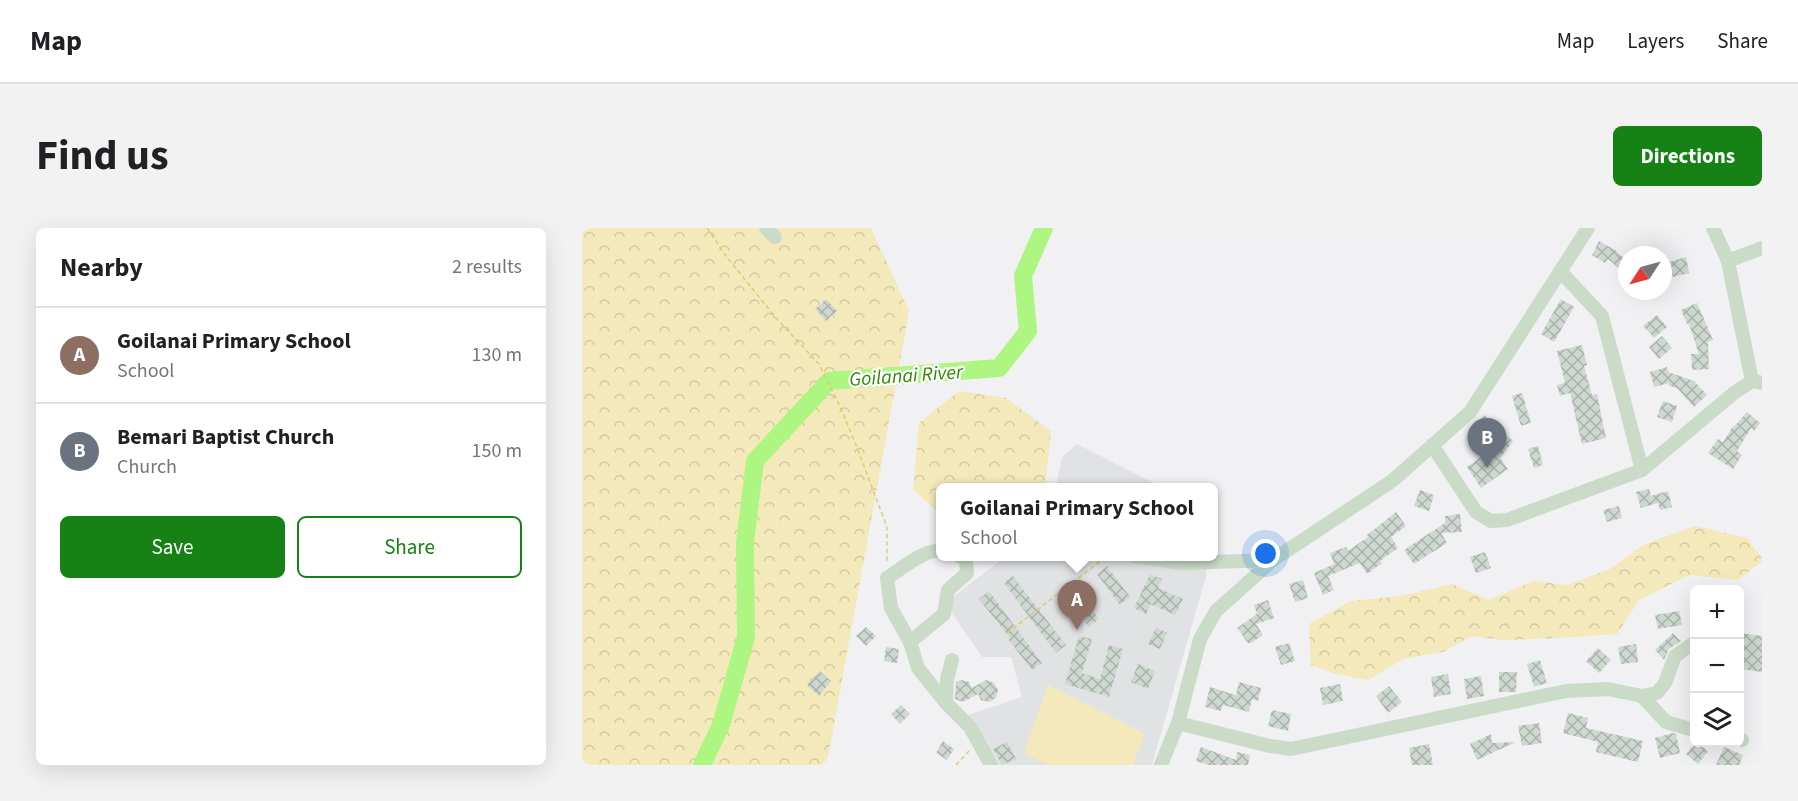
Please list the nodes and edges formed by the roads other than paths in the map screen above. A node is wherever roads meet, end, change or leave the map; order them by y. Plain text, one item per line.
1 (1588, 228) edge
2 (1713, 228) edge
3 (1762, 248) edge
4 (1728, 261) junction
5 (1560, 271) junction
6 (1757, 382) edge
7 (1432, 446) junction
8 (1642, 470) junction
9 (936, 550) edge
10 (1273, 560) junction
11 (966, 561) edge
12 (1168, 561) edge
13 (910, 642) junction
14 (1690, 646) edge
15 (952, 660) dead end
16 (1642, 696) junction
17 (946, 703) junction
18 (1178, 723) junction
19 (1690, 729) edge
20 (991, 765) edge
21 (1161, 765) edge

1 - 5 street
2 - 4 street
3 - 4 street
4 - 6 street
5 - 7 street
5 - 8 street
6 - 8 street
7 - 8 street
7 - 10 street
9 - 13 street
10 - 12 street
10 - 18 street
11 - 13 street
13 - 17 street
14 - 16 street
15 - 17 street
16 - 18 street
16 - 19 street
17 - 20 street
18 - 21 street

